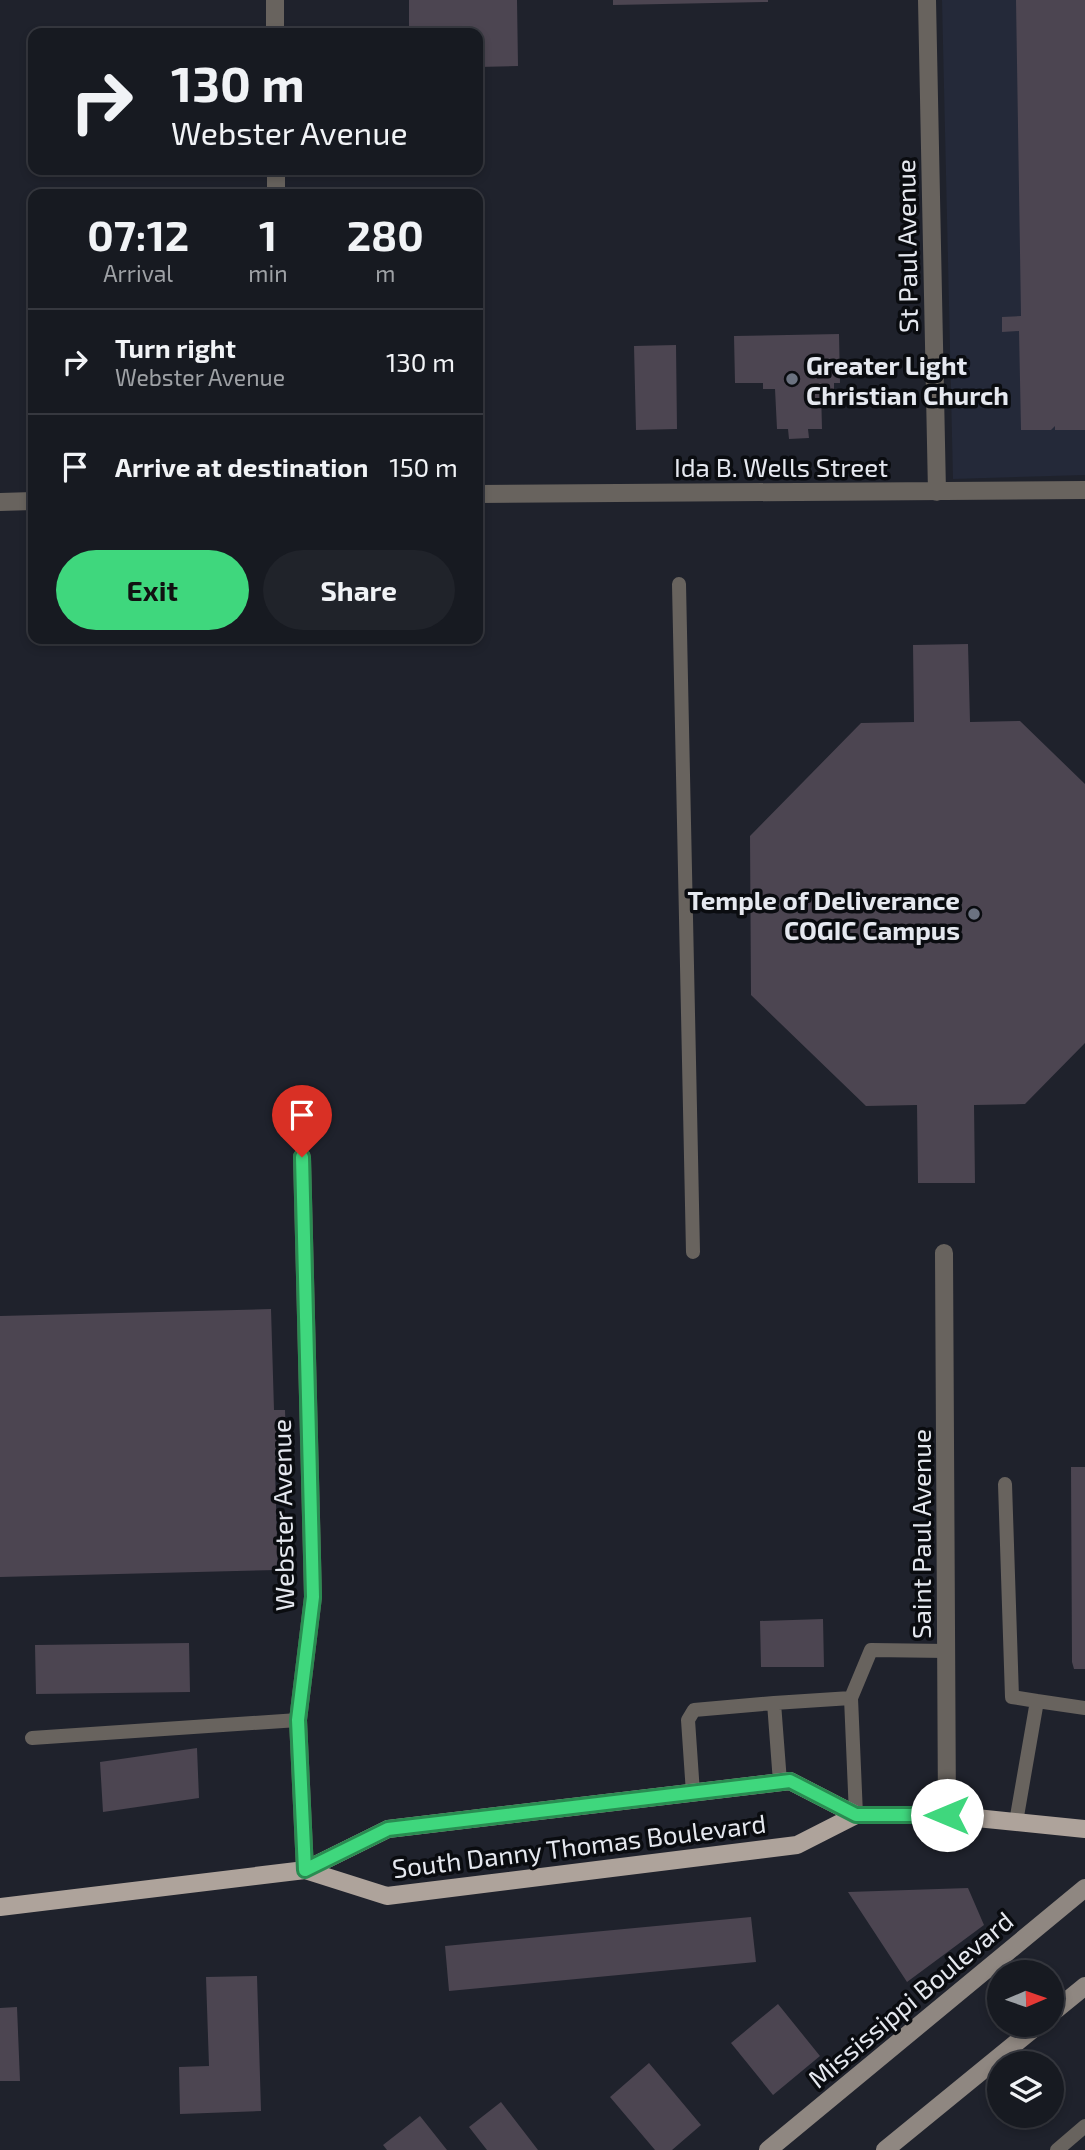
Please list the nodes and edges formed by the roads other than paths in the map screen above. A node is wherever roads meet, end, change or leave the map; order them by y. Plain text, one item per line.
1 (275, 0) edge
2 (927, 0) edge
3 (275, 28) edge
4 (1085, 490) edge
5 (937, 492) junction
6 (483, 494) edge
7 (28, 501) edge
8 (0, 502) edge
9 (678, 584) dead end
10 (302, 1157) dead end
11 (693, 1252) dead end
12 (944, 1253) dead end
13 (1004, 1484) dead end
14 (947, 1651) junction
15 (850, 1698) junction
16 (1037, 1702) junction
17 (774, 1703) junction
18 (1085, 1708) edge
19 (298, 1720) junction
20 (32, 1738) dead end
21 (780, 1782) junction
22 (693, 1793) junction
23 (856, 1815) junction
24 (947, 1815) junction
25 (1016, 1822) junction
26 (1085, 1829) edge
27 (305, 1870) junction
28 (1085, 1888) edge
29 (0, 1907) edge
30 (1085, 1986) edge
31 (1064, 2003) edge
32 (1023, 2037) edge
33 (1085, 2126) edge
34 (769, 2150) edge
35 (885, 2150) edge
36 (1057, 2150) edge

1 - 3 street
2 - 5 street, St Paul Avenue
4 - 5 street, Ida B. Wells Street
5 - 6 street, Ida B. Wells Street
7 - 8 street
9 - 11 lane
10 - 19 street, Webster Avenue
12 - 14 street, Saint Paul Avenue
13 - 16 lane
14 - 15 lane
14 - 24 street, Saint Paul Avenue
15 - 17 lane
15 - 23 lane
16 - 18 lane
16 - 25 lane
17 - 21 lane
17 - 22 lane
19 - 20 lane
19 - 27 street, Webster Avenue
21 - 22 main road, South Danny Thomas Boulevard
21 - 23 main road, South Danny Thomas Boulevard
22 - 27 main road, South Danny Thomas Boulevard
23 - 24 main road, South Danny Thomas Boulevard
23 - 27 main road, South Danny Thomas Boulevard
24 - 25 main road, South Danny Thomas Boulevard
25 - 26 main road, South Danny Thomas Boulevard
27 - 29 main road, South Danny Thomas Boulevard
28 - 34 main road, Mississippi Boulevard
30 - 31 main road
32 - 35 main road
33 - 36 lane

